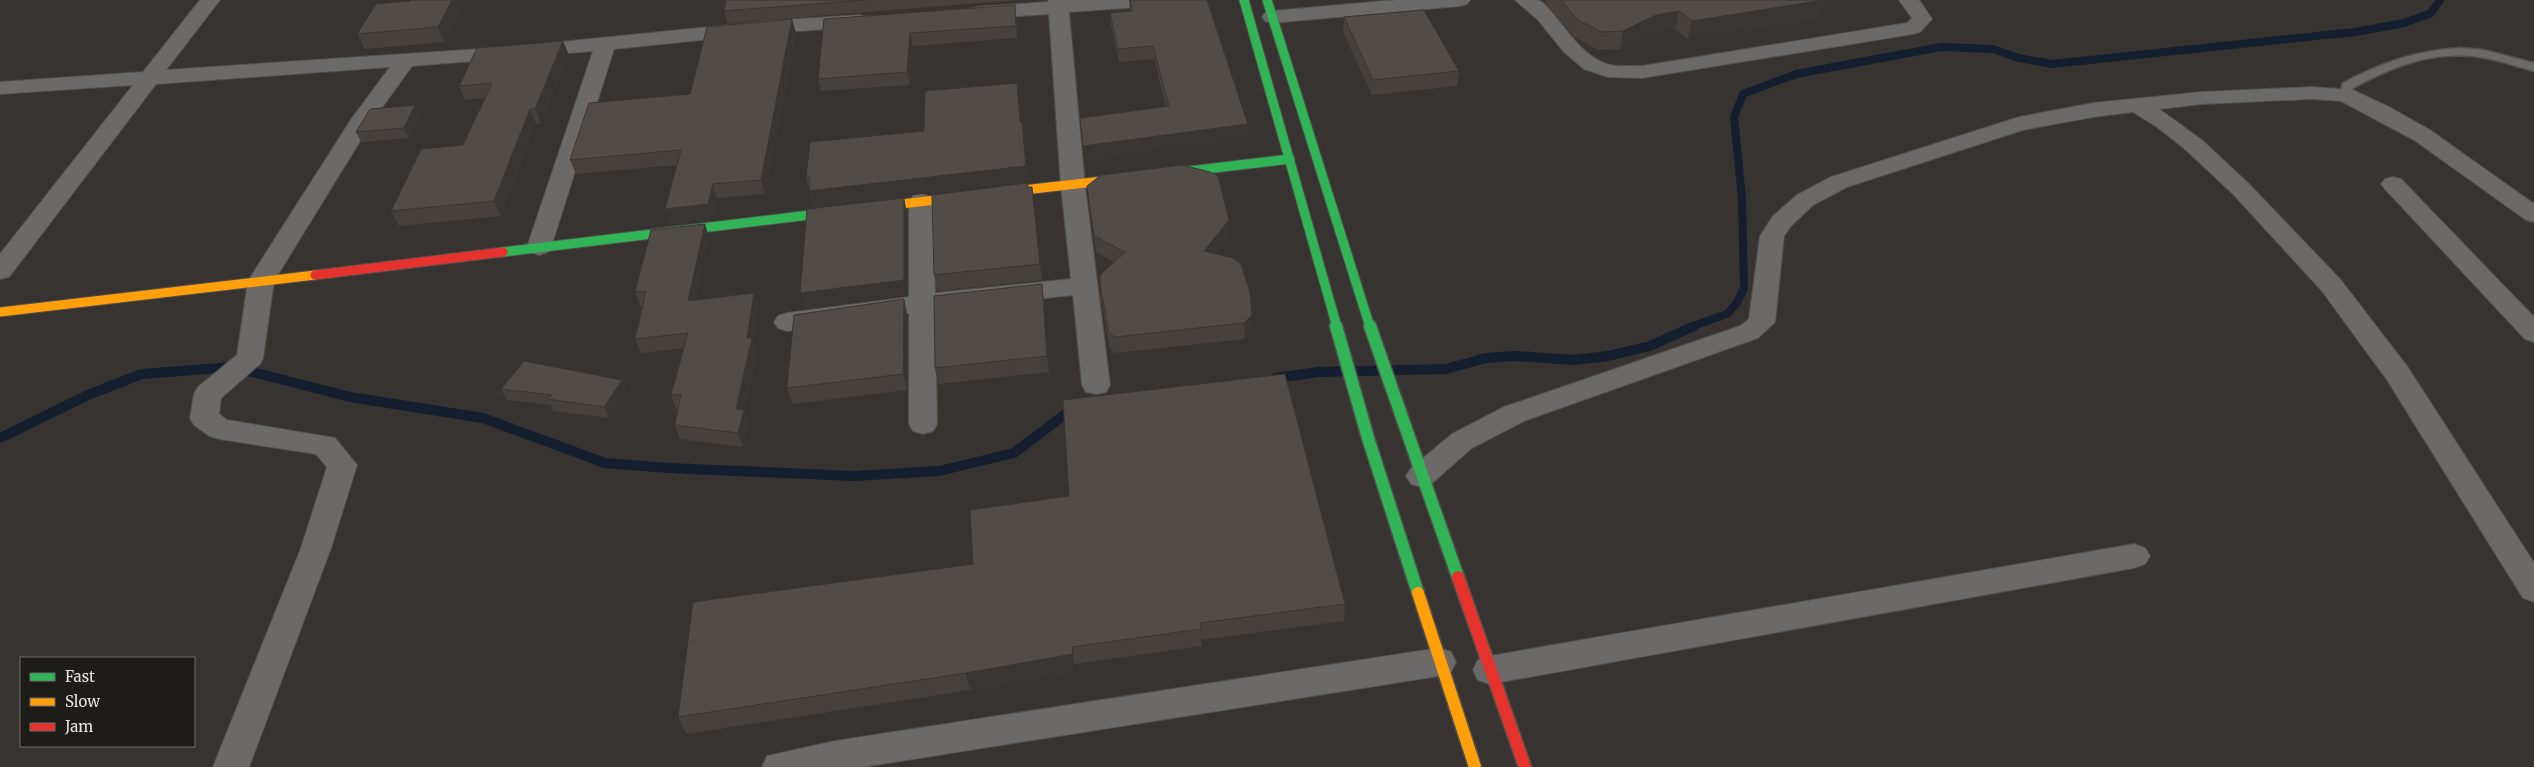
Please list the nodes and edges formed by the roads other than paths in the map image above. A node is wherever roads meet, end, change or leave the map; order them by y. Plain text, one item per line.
1 (210, 0) edge
2 (1153, 0) edge
3 (1244, 0) edge
4 (1460, 0) edge
5 (1524, 0) edge
6 (1909, 0) edge
7 (1059, 4) edge
8 (1270, 8) edge
9 (960, 14) edge
10 (881, 20) edge
11 (605, 44) junction
12 (406, 60) junction
13 (2534, 67) edge
14 (150, 78) junction
15 (0, 88) edge
16 (2345, 95) junction
17 (2137, 106) junction
18 (1290, 159) junction
19 (2394, 184) dead end
20 (1072, 186) junction
21 (921, 201) junction
22 (2534, 215) edge
23 (539, 247) junction
24 (0, 271) edge
25 (261, 281) junction
26 (1084, 286) junction
27 (922, 303) junction
28 (0, 312) edge
29 (787, 322) dead end
30 (2534, 333) edge
31 (1096, 385) dead end
32 (923, 424) dead end
33 (1421, 476) junction
34 (2134, 556) dead end
35 (2534, 589) edge
36 (1439, 662) junction
37 (1490, 670) junction
38 (231, 767) edge
39 (780, 767) edge
40 (1475, 767) edge
41 (1525, 767) edge

1 - 14 street
2 - 7 street
3 - 18 main road
4 - 8 street
5 - 6 street
7 - 9 street
7 - 20 street
8 - 33 main road
10 - 11 street
11 - 12 street
11 - 23 street
12 - 14 street
12 - 25 street
13 - 16 lane
14 - 15 street
14 - 24 street
16 - 17 street
16 - 22 street
17 - 33 street
17 - 35 street
18 - 20 main road
18 - 36 main road
19 - 30 street
20 - 21 main road
20 - 26 street
21 - 23 main road
21 - 27 street
23 - 25 main road
25 - 28 main road
25 - 38 street
26 - 27 street
26 - 31 street
27 - 29 street
27 - 32 street
33 - 37 main road
34 - 37 street
36 - 39 street
36 - 40 main road
37 - 41 main road

